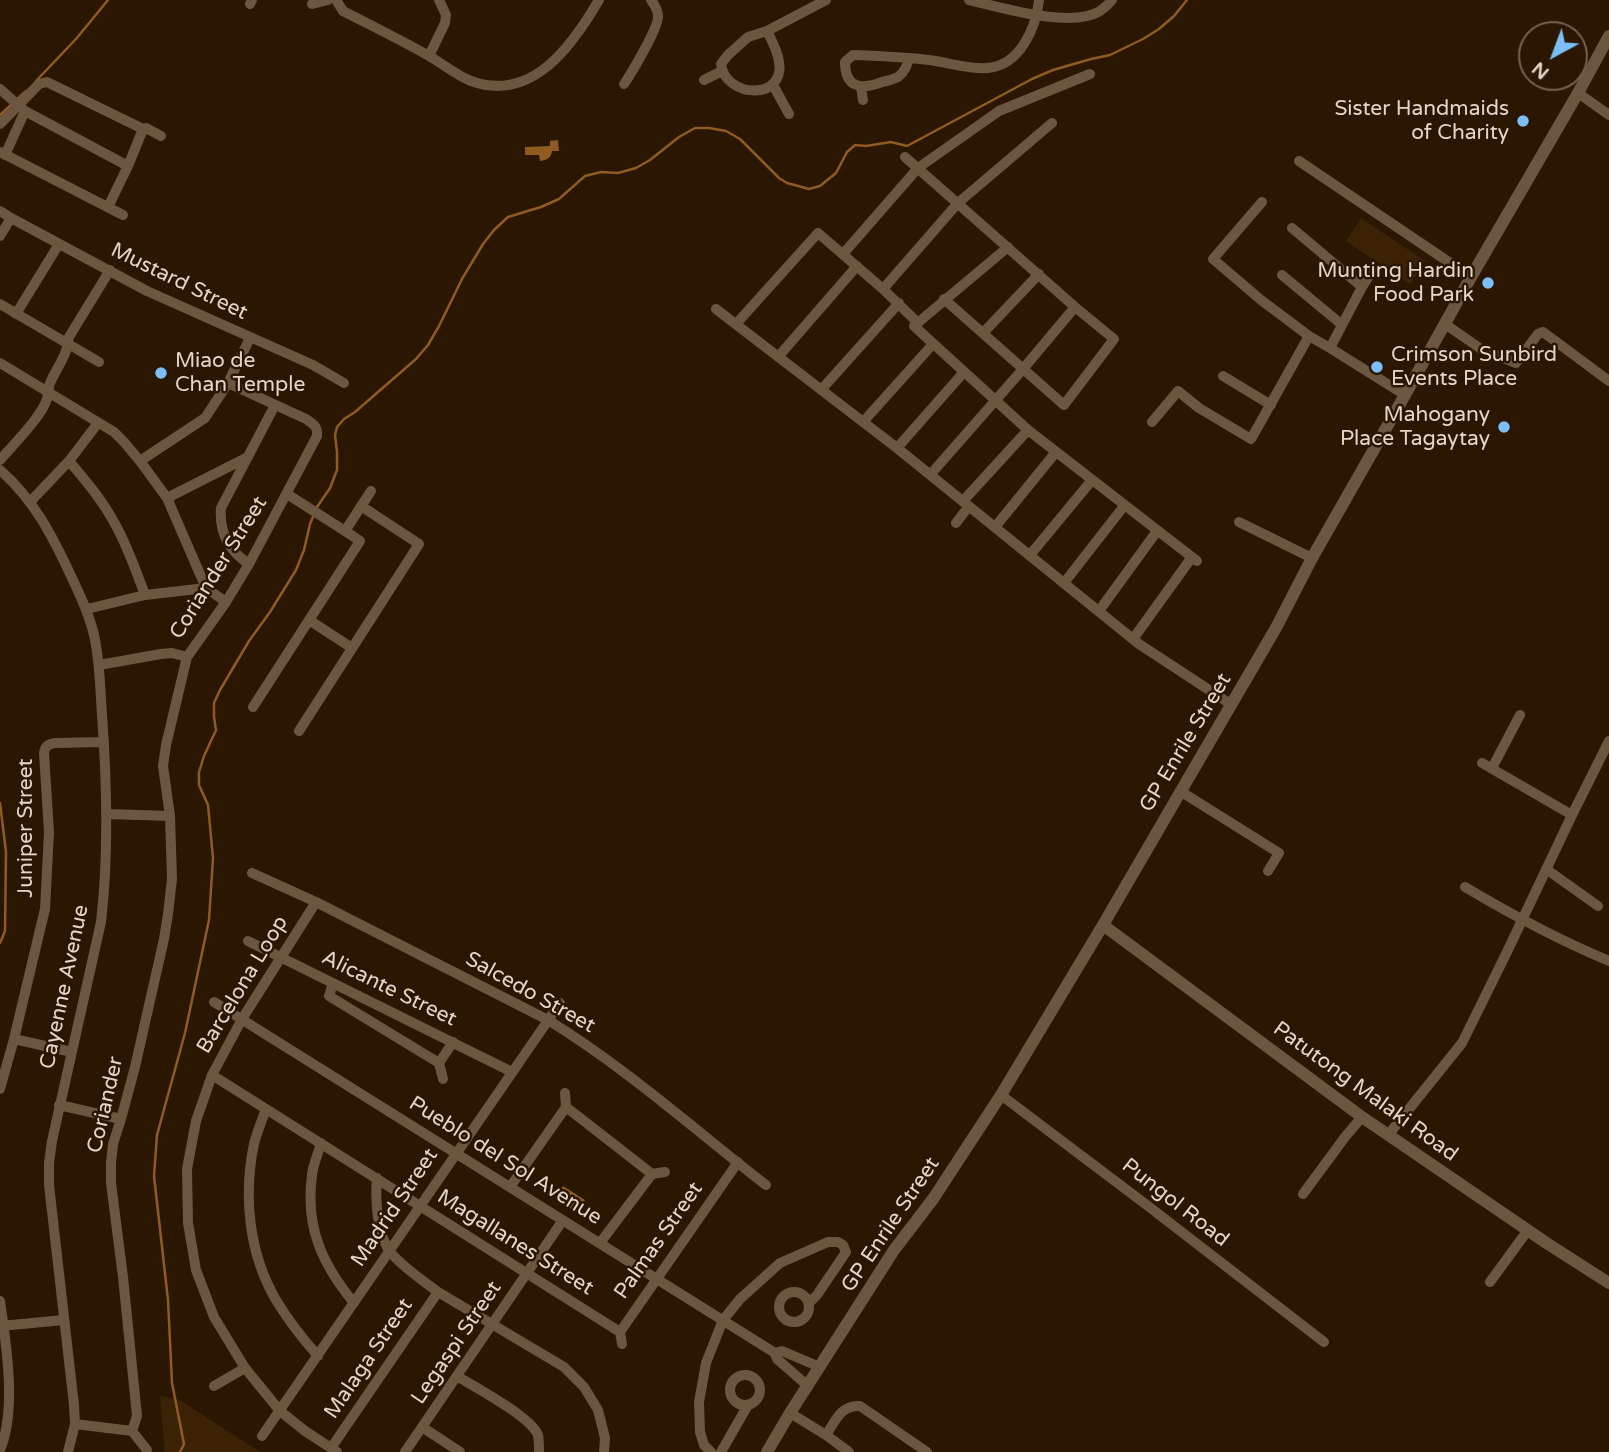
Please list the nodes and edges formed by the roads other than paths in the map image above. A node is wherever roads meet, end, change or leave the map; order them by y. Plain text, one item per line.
1 (328, 0) edge
2 (336, 0) edge
3 (439, 0) edge
4 (599, 0) edge
5 (651, 0) edge
6 (826, 0) edge
7 (970, 0) edge
8 (1040, 0) edge
9 (1112, 0) edge
10 (312, 4) dead end
11 (1037, 16) junction
12 (766, 31) junction
13 (1609, 36) edge
14 (429, 56) junction
15 (909, 58) junction
16 (722, 71) junction
17 (1090, 74) dead end
18 (704, 80) dead end
19 (624, 84) dead end
20 (773, 85) junction
21 (861, 87) junction
22 (0, 89) edge
23 (1578, 93) junction
24 (863, 100) dead end
25 (17, 104) junction
26 (789, 114) dead end
27 (1609, 115) edge
28 (1052, 123) dead end
29 (0, 124) edge
30 (143, 129) junction
31 (162, 136) dead end
32 (3, 154) edge
33 (905, 156) dead end
34 (1299, 161) dead end
35 (128, 166) junction
36 (918, 168) junction
37 (1262, 202) dead end
38 (958, 204) junction
39 (108, 207) junction
40 (0, 211) edge
41 (123, 215) dead end
42 (11, 218) junction
43 (1292, 228) dead end
44 (0, 236) edge
45 (60, 244) junction
46 (1008, 247) junction
47 (843, 254) junction
48 (857, 266) junction
49 (110, 270) junction
50 (1371, 273) dead end
51 (1039, 274) junction
52 (1282, 275) dead end
53 (1471, 277) junction
54 (1362, 287) junction
55 (883, 289) junction
56 (944, 299) junction
57 (899, 303) junction
58 (0, 304) edge
59 (1075, 307) junction
60 (716, 309) dead end
61 (16, 314) junction
62 (918, 323) junction
63 (736, 324) junction
64 (1341, 324) junction
65 (1445, 324) junction
66 (983, 333) junction
67 (1308, 336) junction
68 (250, 338) junction
69 (933, 344) junction
70 (69, 345) junction
71 (1330, 348) junction
72 (778, 357) junction
73 (99, 362) dead end
74 (4, 365) edge
75 (1023, 369) junction
76 (964, 372) junction
77 (1223, 376) dead end
78 (0, 377) edge
79 (1609, 382) edge
80 (228, 383) junction
81 (344, 383) dead end
82 (821, 390) junction
83 (48, 393) junction
84 (1405, 395) junction
85 (995, 401) junction
86 (275, 405) junction
87 (1271, 405) junction
88 (863, 422) junction
89 (1152, 422) dead end
90 (98, 423) junction
91 (1028, 430) junction
92 (897, 448) junction
93 (1056, 452) junction
94 (249, 457) junction
95 (0, 460) edge
96 (69, 461) junction
97 (140, 461) junction
98 (0, 470) edge
99 (930, 475) junction
100 (1091, 480) junction
101 (371, 491) dead end
102 (287, 494) junction
103 (167, 498) junction
104 (30, 502) junction
105 (966, 504) junction
106 (361, 506) junction
107 (1124, 506) junction
108 (1239, 522) dead end
109 (956, 523) dead end
110 (995, 527) junction
111 (345, 531) junction
112 (1157, 531) junction
113 (1030, 555) junction
114 (1312, 558) junction
115 (248, 564) junction
116 (1064, 583) junction
117 (206, 588) junction
118 (145, 595) junction
119 (226, 602) junction
120 (87, 609) junction
121 (1099, 611) junction
122 (309, 620) junction
123 (1133, 639) junction
124 (352, 648) junction
125 (187, 657) junction
126 (99, 665) junction
127 (1231, 705) junction
128 (253, 707) dead end
129 (1520, 715) dead end
130 (299, 731) dead end
131 (1609, 741) edge
132 (104, 742) junction
133 (1180, 791) junction
134 (106, 814) junction
135 (1572, 815) junction
136 (170, 816) junction
137 (1546, 869) junction
138 (1268, 871) dead end
139 (252, 873) dead end
140 (1465, 887) dead end
141 (316, 902) junction
142 (1598, 906) dead end
143 (1521, 920) junction
144 (1103, 925) junction
145 (248, 941) dead end
146 (281, 957) junction
147 (1609, 961) edge
148 (332, 982) junction
149 (214, 1002) dead end
150 (560, 1003) dead end
151 (242, 1019) junction
152 (548, 1020) junction
153 (14, 1039) junction
154 (453, 1042) junction
155 (72, 1052) junction
156 (439, 1063) junction
157 (512, 1072) junction
158 (212, 1075) junction
159 (443, 1079) dead end
160 (0, 1089) edge
161 (565, 1093) dead end
162 (1000, 1095) junction
163 (59, 1105) junction
164 (566, 1107) junction
165 (266, 1109) junction
166 (1362, 1117) junction
167 (121, 1119) junction
168 (1389, 1135) junction
169 (321, 1143) junction
170 (456, 1153) junction
171 (738, 1163) junction
172 (665, 1172) dead end
173 (652, 1174) junction
174 (376, 1178) junction
175 (766, 1185) dead end
176 (510, 1187) junction
177 (1303, 1194) dead end
178 (420, 1206) junction
179 (563, 1220) junction
180 (1528, 1230) junction
181 (600, 1243) junction
182 (389, 1251) junction
183 (527, 1273) junction
184 (656, 1278) junction
185 (1490, 1282) dead end
186 (1609, 1283) edge
187 (438, 1292) junction
188 (0, 1301) edge
189 (354, 1303) junction
190 (808, 1303) dead end
191 (64, 1320) junction
192 (723, 1320) junction
193 (493, 1324) junction
194 (2, 1326) edge
195 (620, 1332) junction
196 (1324, 1342) dead end
197 (622, 1344) dead end
198 (775, 1353) junction
199 (317, 1356) junction
200 (820, 1367) junction
201 (245, 1368) junction
202 (457, 1376) junction
203 (214, 1386) dead end
204 (808, 1386) junction
205 (4, 1388) edge
206 (748, 1405) dead end
207 (280, 1410) junction
208 (790, 1413) junction
209 (75, 1424) junction
210 (422, 1427) junction
211 (132, 1431) junction
212 (826, 1434) junction
213 (262, 1436) dead end
214 (0, 1448) edge
215 (147, 1450) dead end
216 (334, 1450) edge
217 (68, 1452) edge
218 (405, 1452) edge
219 (460, 1452) edge
220 (539, 1452) edge
221 (604, 1452) edge
222 (711, 1452) edge
223 (721, 1452) edge
224 (767, 1452) edge
225 (849, 1452) edge
226 (927, 1452) edge

1 - 10 street
2 - 14 street
3 - 14 street
4 - 14 street
5 - 19 street
6 - 12 street
7 - 11 street
8 - 11 street
9 - 11 street
11 - 15 street
12 - 16 street
12 - 20 street
13 - 23 street, GP Enrile Street
15 - 21 street
15 - 21 street
16 - 18 street
16 - 20 street
17 - 36 street
20 - 26 street
21 - 24 street
22 - 25 street
23 - 27 street
23 - 53 street, GP Enrile Street
25 - 29 street
25 - 30 street
25 - 32 street
25 - 35 street
28 - 38 street
30 - 31 street
30 - 35 street
32 - 39 street
33 - 36 street
34 - 53 street
35 - 39 street
36 - 38 street
36 - 47 street
37 - 67 street
38 - 46 street
38 - 55 street
39 - 41 street
40 - 42 street, Mustard Street
42 - 44 street
42 - 45 street, Mustard Street
43 - 54 street
45 - 49 street, Mustard Street
45 - 61 street
46 - 51 street
46 - 56 street
47 - 48 street
47 - 63 street
48 - 55 street
48 - 72 street
49 - 68 street, Mustard Street
49 - 70 street
50 - 54 street
51 - 59 street
51 - 66 street
52 - 64 street
53 - 65 street, GP Enrile Street
54 - 64 street
55 - 57 street
56 - 62 street
56 - 66 street
57 - 62 street
57 - 82 street
58 - 61 street
59 - 75 street
59 - 75 street
60 - 63 street
61 - 70 street
62 - 69 street
63 - 72 street
64 - 71 street
65 - 79 street
65 - 84 street, GP Enrile Street
66 - 75 street
67 - 71 street
67 - 87 street
68 - 80 street
68 - 81 street, Mustard Street
69 - 76 street
69 - 88 street
70 - 73 street
70 - 83 street
71 - 84 street
72 - 82 street
74 - 78 street
74 - 83 street
75 - 85 street
76 - 85 street
76 - 92 street
77 - 87 street
80 - 86 street
80 - 97 street
82 - 88 street
83 - 90 street
83 - 95 street
84 - 114 street, GP Enrile Street
85 - 91 street
85 - 99 street
86 - 94 street
86 - 102 street, Coriander Street
87 - 89 street
88 - 92 street
90 - 96 street
90 - 97 street
91 - 93 street
91 - 105 street
92 - 99 street
93 - 100 street
93 - 110 street
94 - 103 street
94 - 115 street
96 - 104 street
96 - 118 street
97 - 103 street
98 - 104 street, Cayenne Avenue
99 - 105 street
100 - 107 street
100 - 113 street
101 - 106 street
102 - 111 street
102 - 115 street, Coriander Street
103 - 117 street
104 - 120 street, Cayenne Avenue
105 - 109 street
105 - 110 street
106 - 111 street
106 - 124 street
107 - 112 street
107 - 116 street
108 - 114 street
110 - 113 street
111 - 122 street
112 - 121 street
112 - 123 street
113 - 116 street
114 - 127 street, GP Enrile Street
115 - 119 street, Coriander Street
116 - 121 street
117 - 118 street
117 - 119 street
118 - 120 street
119 - 125 street, Coriander Street
120 - 126 street, Cayenne Avenue
121 - 123 street
122 - 124 street
122 - 128 street
123 - 127 street
124 - 130 street
125 - 126 street
125 - 136 street, Coriander Street
126 - 132 street, Cayenne Avenue
127 - 133 street, GP Enrile Street
129 - 135 street
131 - 135 street
132 - 134 street, Cayenne Avenue
132 - 153 street, Juniper Street
133 - 138 street
133 - 144 street, GP Enrile Street
134 - 136 street
134 - 155 street, Cayenne Avenue
135 - 137 street
136 - 167 street, Coriander
137 - 142 street
137 - 143 street
139 - 141 street, Salcedo Street
140 - 143 street
141 - 146 street, Barcelona Loop
141 - 152 street, Salcedo Street
143 - 147 street
143 - 168 street
144 - 162 street, GP Enrile Street
144 - 166 street, Patutong Malaki Road
145 - 146 street, Alicante Street
146 - 148 street, Alicante Street
146 - 151 street, Barcelona Loop
148 - 154 street, Alicante Street
148 - 156 street
149 - 151 street, Pueblo del Sol Avenue
150 - 152 street, Madrid Street
151 - 158 street, Barcelona Loop
151 - 170 street, Pueblo del Sol Avenue
152 - 157 street, Madrid Street
152 - 171 street, Salcedo Street
153 - 155 street
153 - 160 street, Juniper Street
154 - 156 street
154 - 157 street, Alicante Street
155 - 163 street, Cayenne Avenue
156 - 159 street
157 - 170 street, Madrid Street
158 - 165 street, Magallanes Street
158 - 201 street, Barcelona Loop
161 - 164 street
162 - 196 street, Pungol Road
162 - 200 street, GP Enrile Street
163 - 167 street
163 - 191 street, Cayenne Avenue
164 - 173 street
164 - 176 street
165 - 169 street, Magallanes Street
165 - 199 street
166 - 168 street, Patutong Malaki Road
166 - 177 street
167 - 211 street, Coriander
168 - 180 street, Patutong Malaki Road
169 - 174 street, Magallanes Street
169 - 189 street
170 - 176 street, Pueblo del Sol Avenue
170 - 178 street, Madrid Street
171 - 175 street, Salcedo Street
171 - 184 street, Palmas Street
172 - 173 street
173 - 181 street
174 - 178 street, Magallanes Street
174 - 182 street
176 - 179 street, Pueblo del Sol Avenue
178 - 182 street, Madrid Street
178 - 183 street, Magallanes Street
179 - 181 street, Pueblo del Sol Avenue
179 - 183 street, Legaspi Street
180 - 185 street
180 - 186 street, Patutong Malaki Road
181 - 184 street, Pueblo del Sol Avenue
182 - 187 street
182 - 189 street, Madrid Street
183 - 193 street, Legaspi Street
183 - 195 street, Magallanes Street
184 - 192 street, Pueblo del Sol Avenue
184 - 195 street, Palmas Street
187 - 193 street
187 - 216 street, Malaga Street
188 - 194 street
189 - 199 street, Madrid Street
190 - 192 street
191 - 194 street
191 - 209 street, Cayenne Avenue
192 - 198 street, Pueblo del Sol Avenue
192 - 222 street
193 - 202 street, Legaspi Street
193 - 221 street
194 - 205 street
195 - 197 street, Palmas Street
198 - 200 street, Pueblo del Sol Avenue
198 - 204 street, Pueblo del Sol Avenue
199 - 207 street, Madrid Street
200 - 204 street, GP Enrile Street
201 - 203 street
201 - 207 street, Barcelona Loop
202 - 210 street, Legaspi Street
202 - 220 street
204 - 208 street, GP Enrile Street
205 - 214 street
206 - 223 street
207 - 213 street, Madrid Street
207 - 216 street, Barcelona Loop
208 - 212 street
208 - 224 street, GP Enrile Street
209 - 211 street
209 - 217 street, Cayenne Avenue
210 - 218 street, Legaspi Street
210 - 219 street
211 - 215 street
212 - 225 street
212 - 226 street

